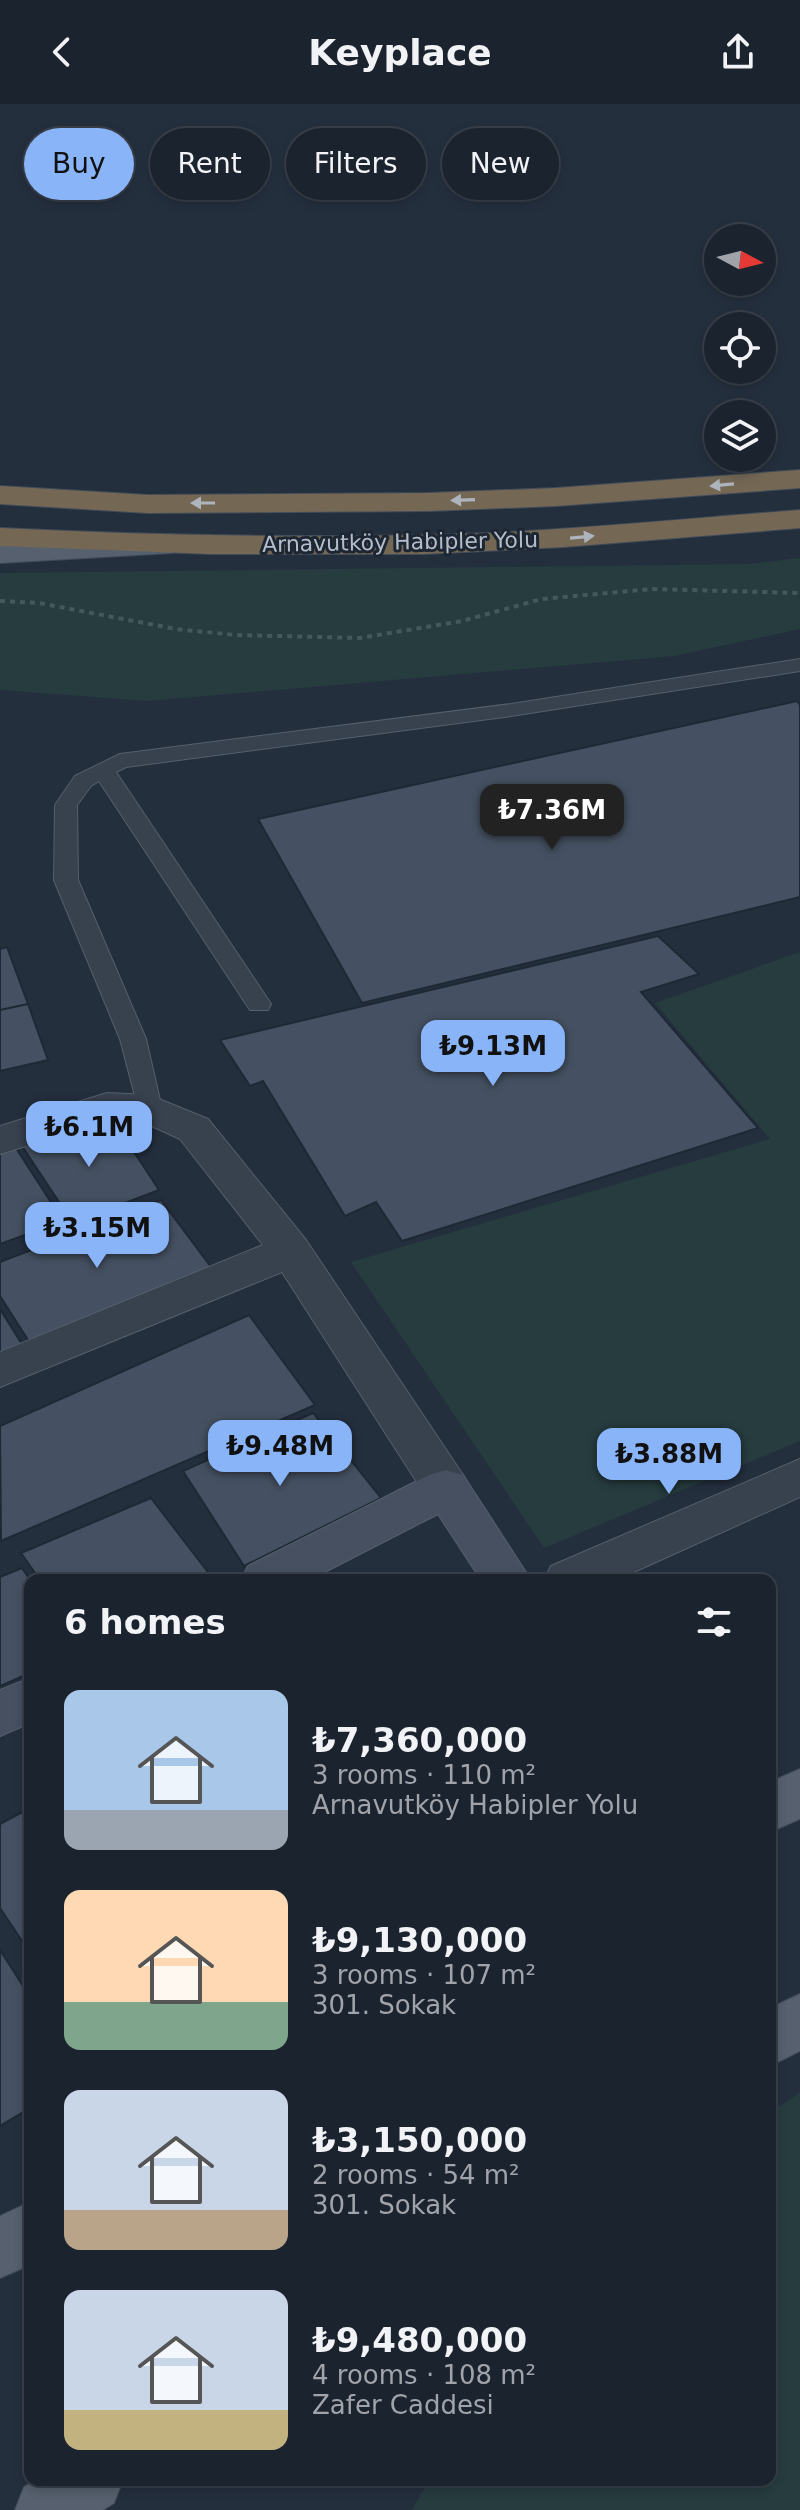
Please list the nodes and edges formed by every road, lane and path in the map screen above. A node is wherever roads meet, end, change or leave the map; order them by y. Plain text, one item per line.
1 (800, 479) edge
2 (0, 495) edge
3 (800, 519) edge
4 (0, 537) edge
5 (184, 545) junction
6 (0, 554) edge
7 (800, 593) edge
8 (0, 601) edge
9 (800, 665) edge
10 (103, 770) junction
11 (259, 1004) dead end
12 (149, 1109) junction
13 (0, 1140) edge
14 (291, 1251) junction
15 (0, 1370) edge
16 (800, 1477) edge
17 (446, 1488) junction
18 (277, 1574) edge
19 (503, 1574) edge
20 (582, 1574) edge
21 (24, 1702) edge
22 (0, 1714) edge
23 (800, 1792) edge
24 (776, 1806) edge
25 (800, 2020) edge
26 (776, 2035) edge
27 (24, 2235) edge
28 (0, 2248) edge
29 (82, 2486) edge
30 (47, 2510) edge

1 -> 2 highway, Arnavutköy Habipler Yolu
5 -> 3 highway, Arnavutköy Habipler Yolu
4 - 5 highway, Arnavutköy Habipler Yolu
5 - 6 main road
7 - 8 path
9 - 10 lane
10 - 11 lane
10 - 12 lane
12 - 13 street
12 - 14 street
14 - 15 street
14 - 17 street
16 - 20 street
17 - 18 street
17 - 19 street
21 - 22 street
23 - 24 main road
25 - 26 main road
27 - 28 main road
29 - 30 main road

